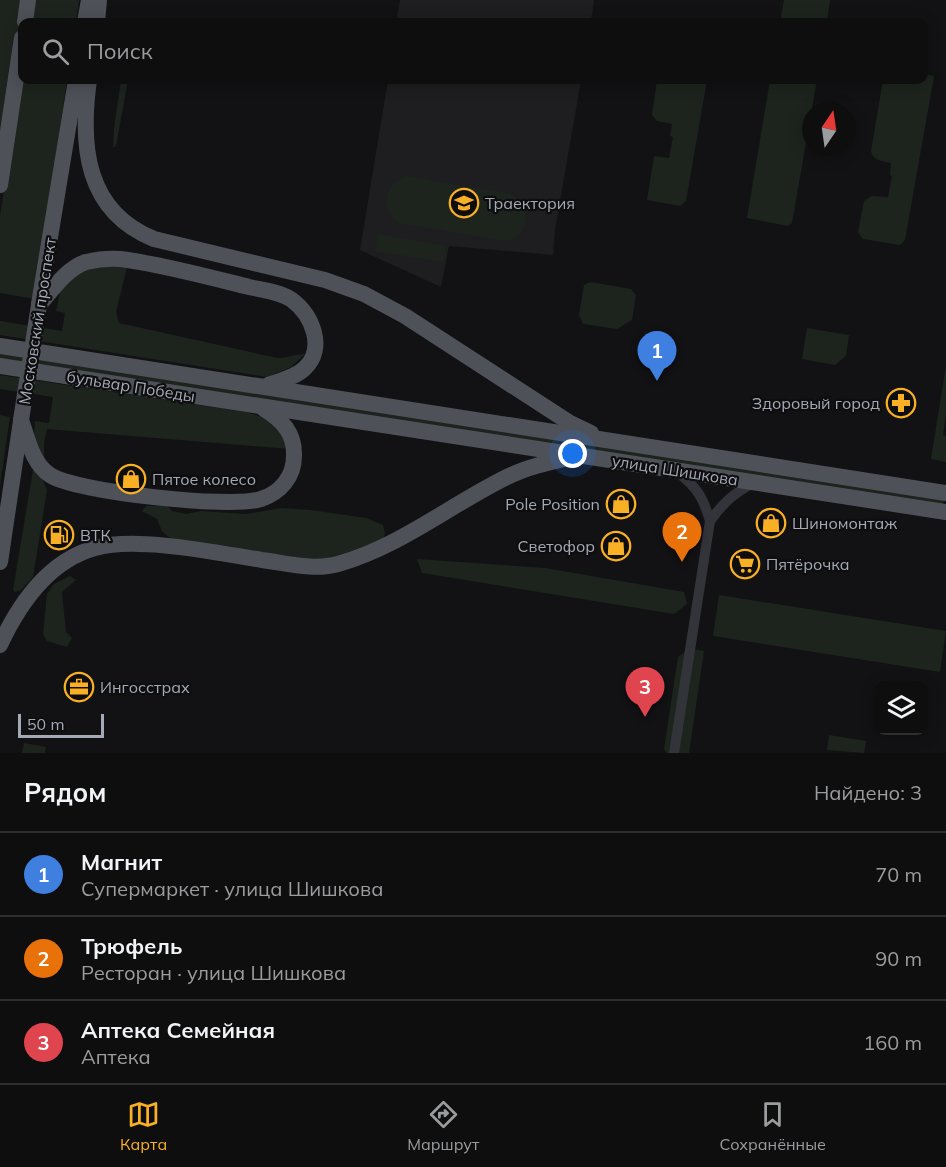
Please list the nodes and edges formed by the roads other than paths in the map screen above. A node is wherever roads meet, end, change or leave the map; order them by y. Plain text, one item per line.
1 (28, 0) edge
2 (89, 0) edge
3 (99, 0) edge
4 (26, 18) edge
5 (86, 18) edge
6 (97, 18) edge
7 (18, 65) edge
8 (75, 84) edge
9 (88, 84) edge
10 (0, 185) edge
11 (39, 305) junction
12 (0, 346) edge
13 (0, 366) edge
14 (265, 387) junction
15 (261, 406) junction
16 (21, 420) junction
17 (605, 441) junction
18 (580, 455) junction
19 (674, 470) junction
20 (755, 483) junction
21 (946, 493) edge
22 (946, 513) edge
23 (710, 521) junction
24 (0, 562) edge
25 (0, 645) edge
26 (674, 753) edge

1 - 4 main road
2 - 5 main road
3 - 6 main road
7 - 10 main road
8 - 11 main road, Московский проспект
9 - 17 main road
11 - 14 main road
11 - 16 main road, Московский проспект, bridge
12 - 14 main road, бульвар Победы
13 - 15 main road, бульвар Победы
14 - 17 main road, улица Шишкова
15 - 16 main road
15 - 18 main road, улица Шишкова
16 - 24 main road, Московский проспект
17 - 21 main road, улица Шишкова
18 - 19 main road, улица Шишкова
18 - 25 main road
19 - 20 main road, улица Шишкова
19 - 23 street
20 - 22 main road, улица Шишкова
20 - 23 street
23 - 26 street

